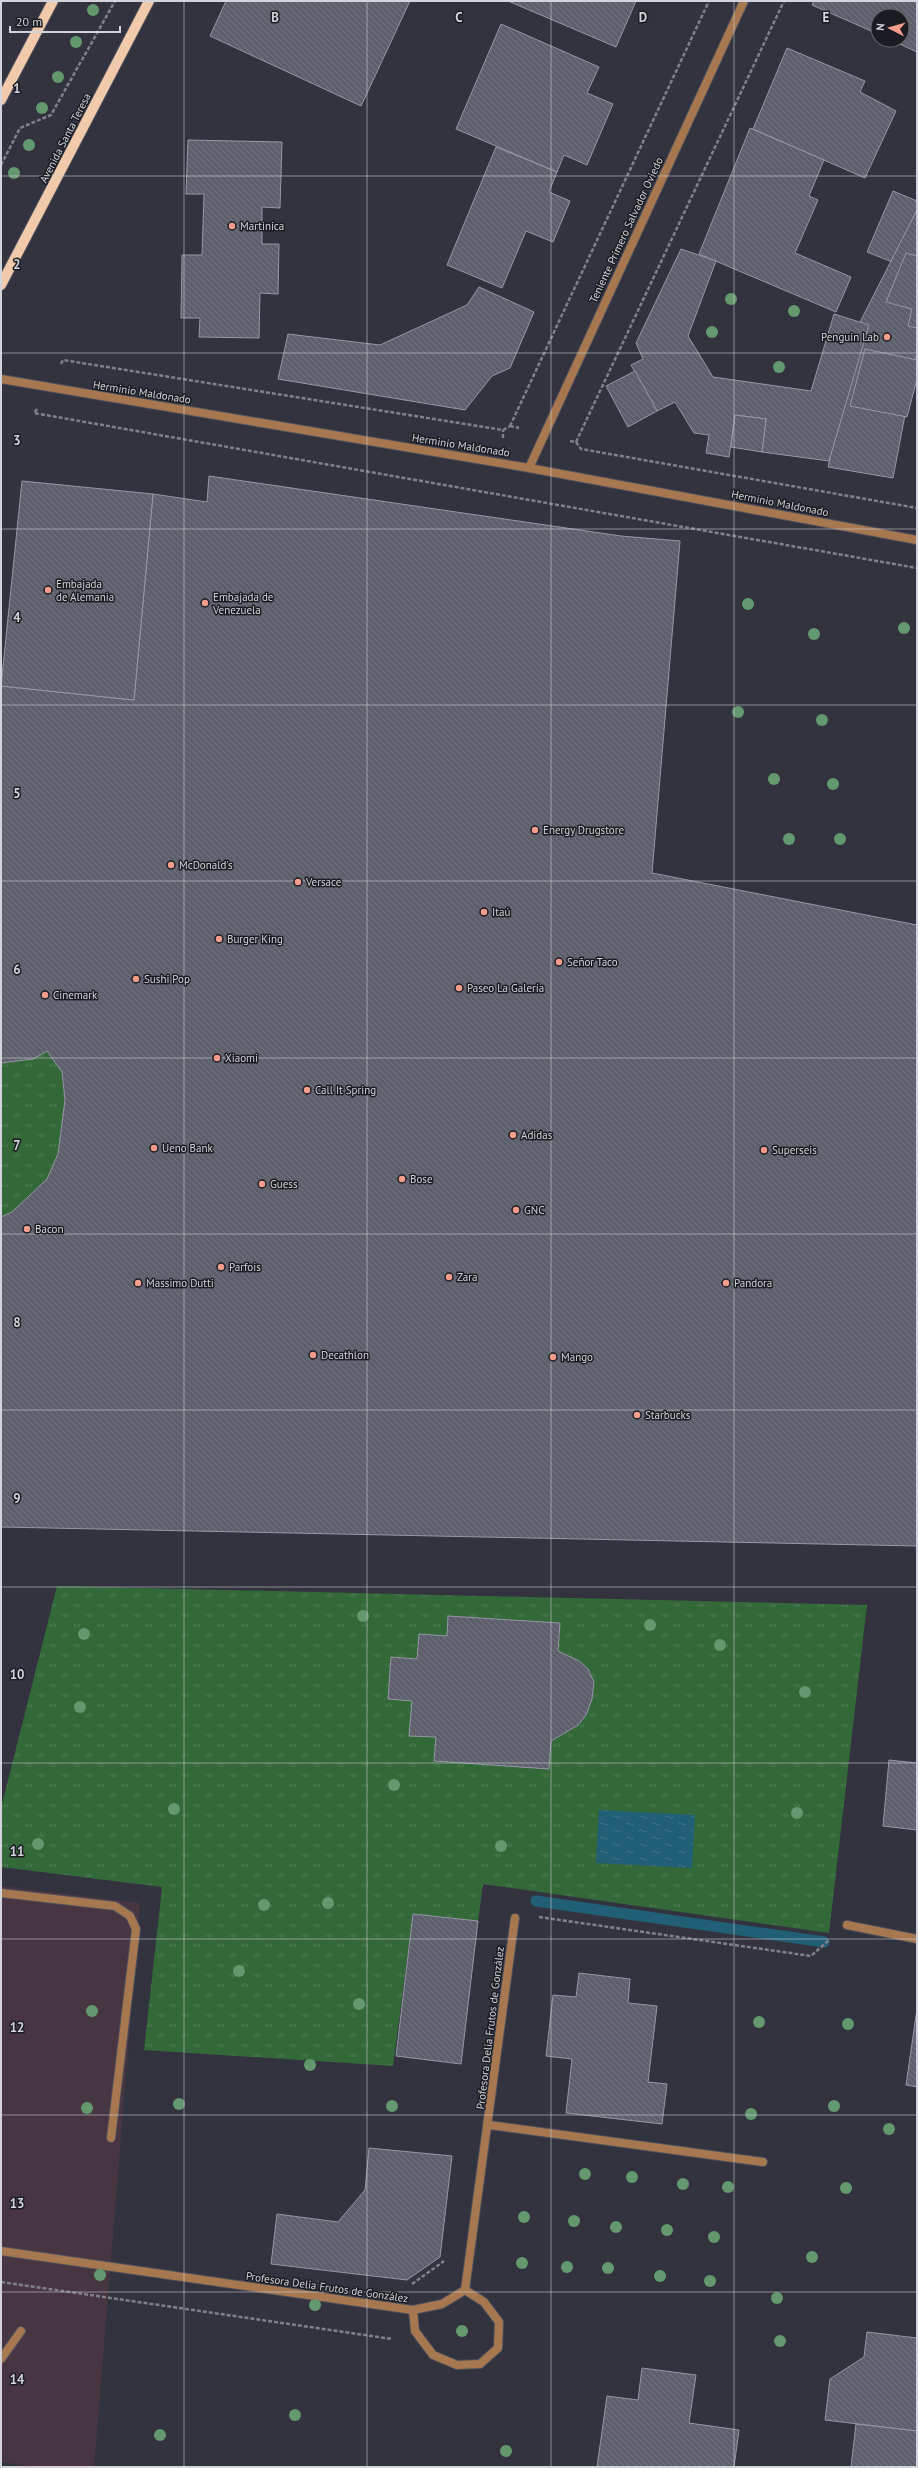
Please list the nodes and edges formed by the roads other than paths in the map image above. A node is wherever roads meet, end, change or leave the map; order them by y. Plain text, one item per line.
1 (53, 1) edge
2 (149, 1) edge
3 (744, 1) edge
4 (1, 100) edge
5 (1, 285) edge
6 (1, 379) edge
7 (530, 468) junction
8 (917, 540) edge
9 (1, 1893) edge
10 (515, 1918) road end
11 (847, 1925) road end
12 (917, 1939) edge
13 (489, 2125) junction
14 (111, 2138) dead end
15 (763, 2162) dead end
16 (1, 2251) edge
17 (465, 2290) junction
18 (413, 2310) junction
19 (21, 2331) dead end
20 (1, 2359) edge

1 - 4 main road
2 - 5 main road, Avenida Santa Teresa
3 - 7 street, Teniente Primero Salvador Oviedo
6 - 7 street, Herminio Maldonado
7 - 8 street, Herminio Maldonado
9 - 14 street
10 - 13 street, Profesora Delia Frutos de González
11 - 12 street
13 - 15 street
13 - 17 street, Profesora Delia Frutos de González
16 - 18 street, Profesora Delia Frutos de González
17 - 18 street, Profesora Delia Frutos de González
17 - 18 street
19 - 20 street

